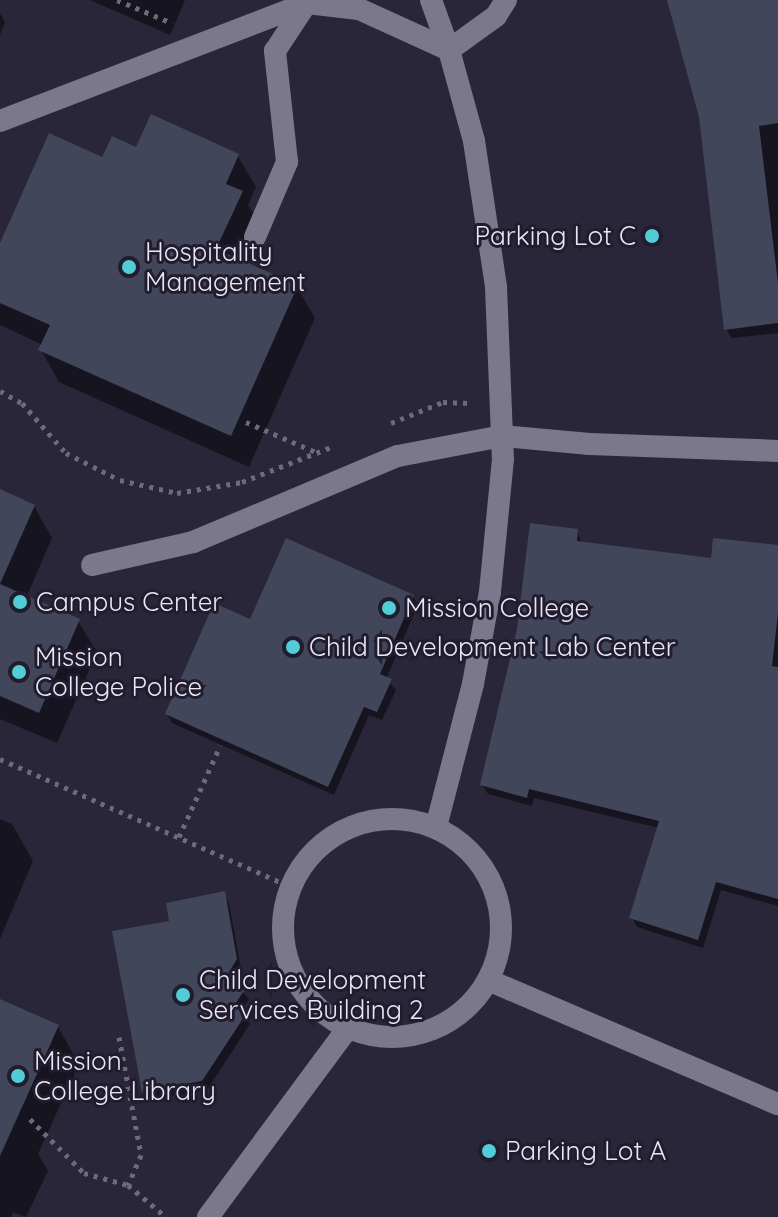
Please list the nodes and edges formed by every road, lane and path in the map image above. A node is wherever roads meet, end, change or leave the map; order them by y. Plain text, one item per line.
1 (117, 0) edge
2 (431, 0) edge
3 (506, 0) edge
4 (308, 1) edge
5 (209, 39) junction
6 (449, 50) junction
7 (0, 121) edge
8 (255, 237) dead end
9 (0, 391) edge
10 (501, 404) junction
11 (246, 422) dead end
12 (387, 424) dead end
13 (502, 436) junction
14 (345, 441) dead end
15 (778, 451) edge
16 (317, 452) junction
17 (92, 565) dead end
18 (220, 746) dead end
19 (0, 759) edge
20 (436, 827) junction
21 (179, 837) junction
22 (290, 886) junction
23 (488, 980) junction
24 (348, 1028) junction
25 (119, 1037) dead end
26 (778, 1104) edge
27 (30, 1119) dead end
28 (128, 1185) junction
29 (166, 1217) edge
30 (208, 1217) edge

1 - 5 path
2 - 6 lane
3 - 6 lane
4 - 5 lane
4 - 6 lane
4 - 8 lane
5 - 7 lane
6 - 10 lane
9 - 16 path
10 - 12 path
10 - 13 lane
11 - 16 path
13 - 15 lane
13 - 17 lane
13 - 20 lane
14 - 16 path
18 - 21 path
19 - 21 path
20 - 22 lane
20 - 23 lane
21 - 22 path
22 - 24 lane
23 - 24 lane
23 - 26 lane
24 - 30 lane
25 - 28 path
27 - 28 path
28 - 29 path

